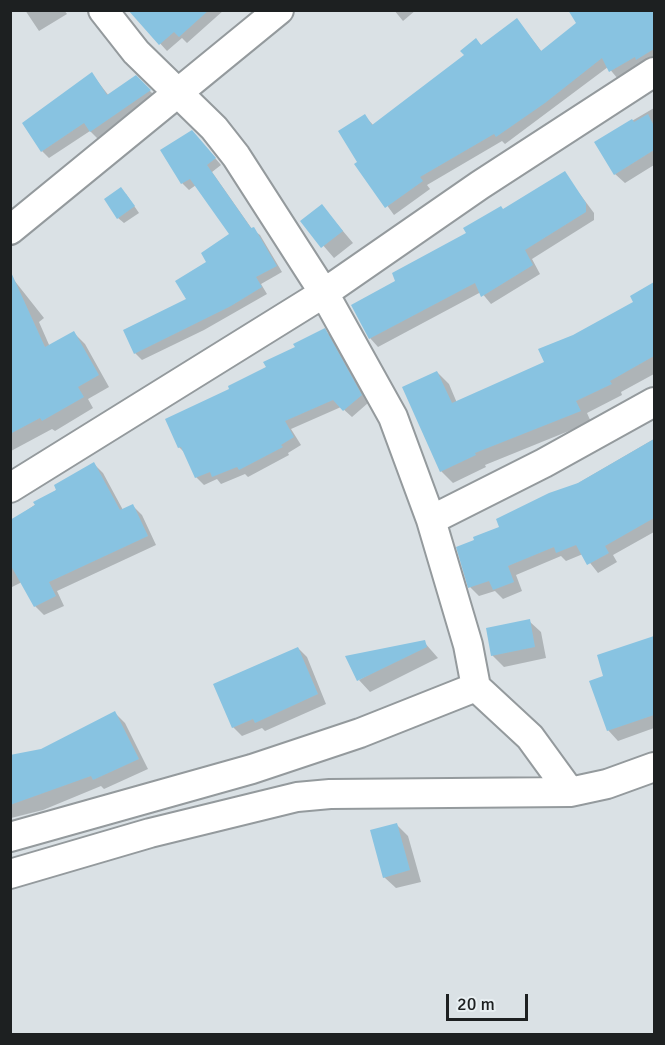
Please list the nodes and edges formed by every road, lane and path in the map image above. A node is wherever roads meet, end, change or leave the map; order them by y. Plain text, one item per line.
1 (103, 10) edge
2 (279, 10) edge
3 (654, 72) edge
4 (180, 94) junction
5 (10, 230) edge
6 (324, 293) junction
7 (654, 402) edge
8 (10, 488) edge
9 (431, 520) junction
10 (476, 687) junction
11 (654, 767) edge
12 (570, 792) junction
13 (10, 837) edge
14 (10, 874) edge

1 - 4 street
2 - 4 street
3 - 6 street
4 - 5 street
4 - 6 street
6 - 8 street
6 - 9 street
7 - 9 street
9 - 10 street
10 - 12 street
10 - 13 street
11 - 12 street
12 - 14 street

